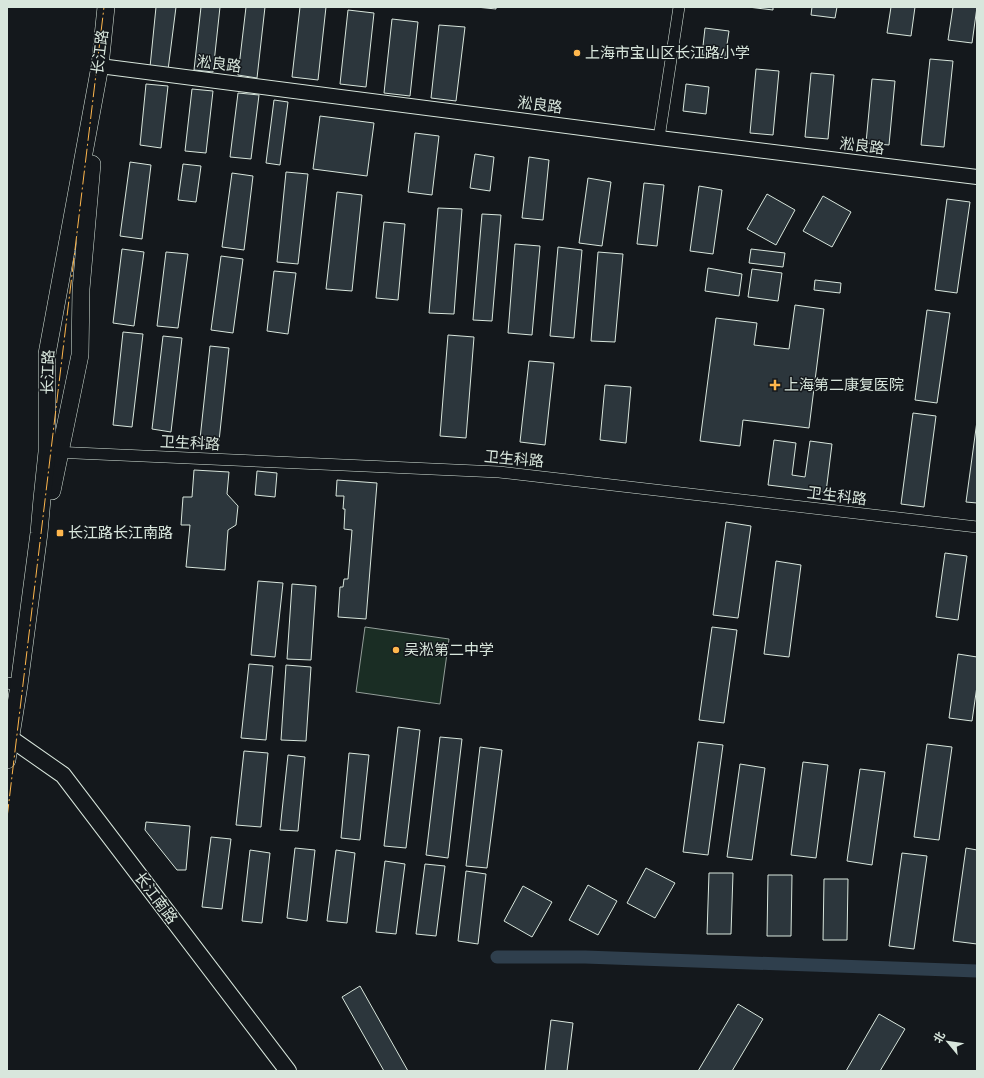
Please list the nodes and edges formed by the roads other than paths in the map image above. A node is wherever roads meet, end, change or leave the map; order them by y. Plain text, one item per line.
1 (106, 7) edge
2 (679, 7) edge
3 (100, 66) junction
4 (660, 138) junction
5 (977, 177) edge
6 (53, 452) junction
7 (977, 527) edge
8 (13, 684) edge
9 (10, 738) junction
10 (7, 760) edge
11 (288, 1071) edge

1 - 3 main road, 长江路
2 - 4 street
3 - 4 street, 淞良路
3 - 6 main road
3 - 6 main road, 长江路
4 - 5 street, 淞良路
6 - 7 street, 卫生科路
6 - 8 main road
8 - 9 main road
9 - 10 main road
9 - 11 main road, 长江南路

